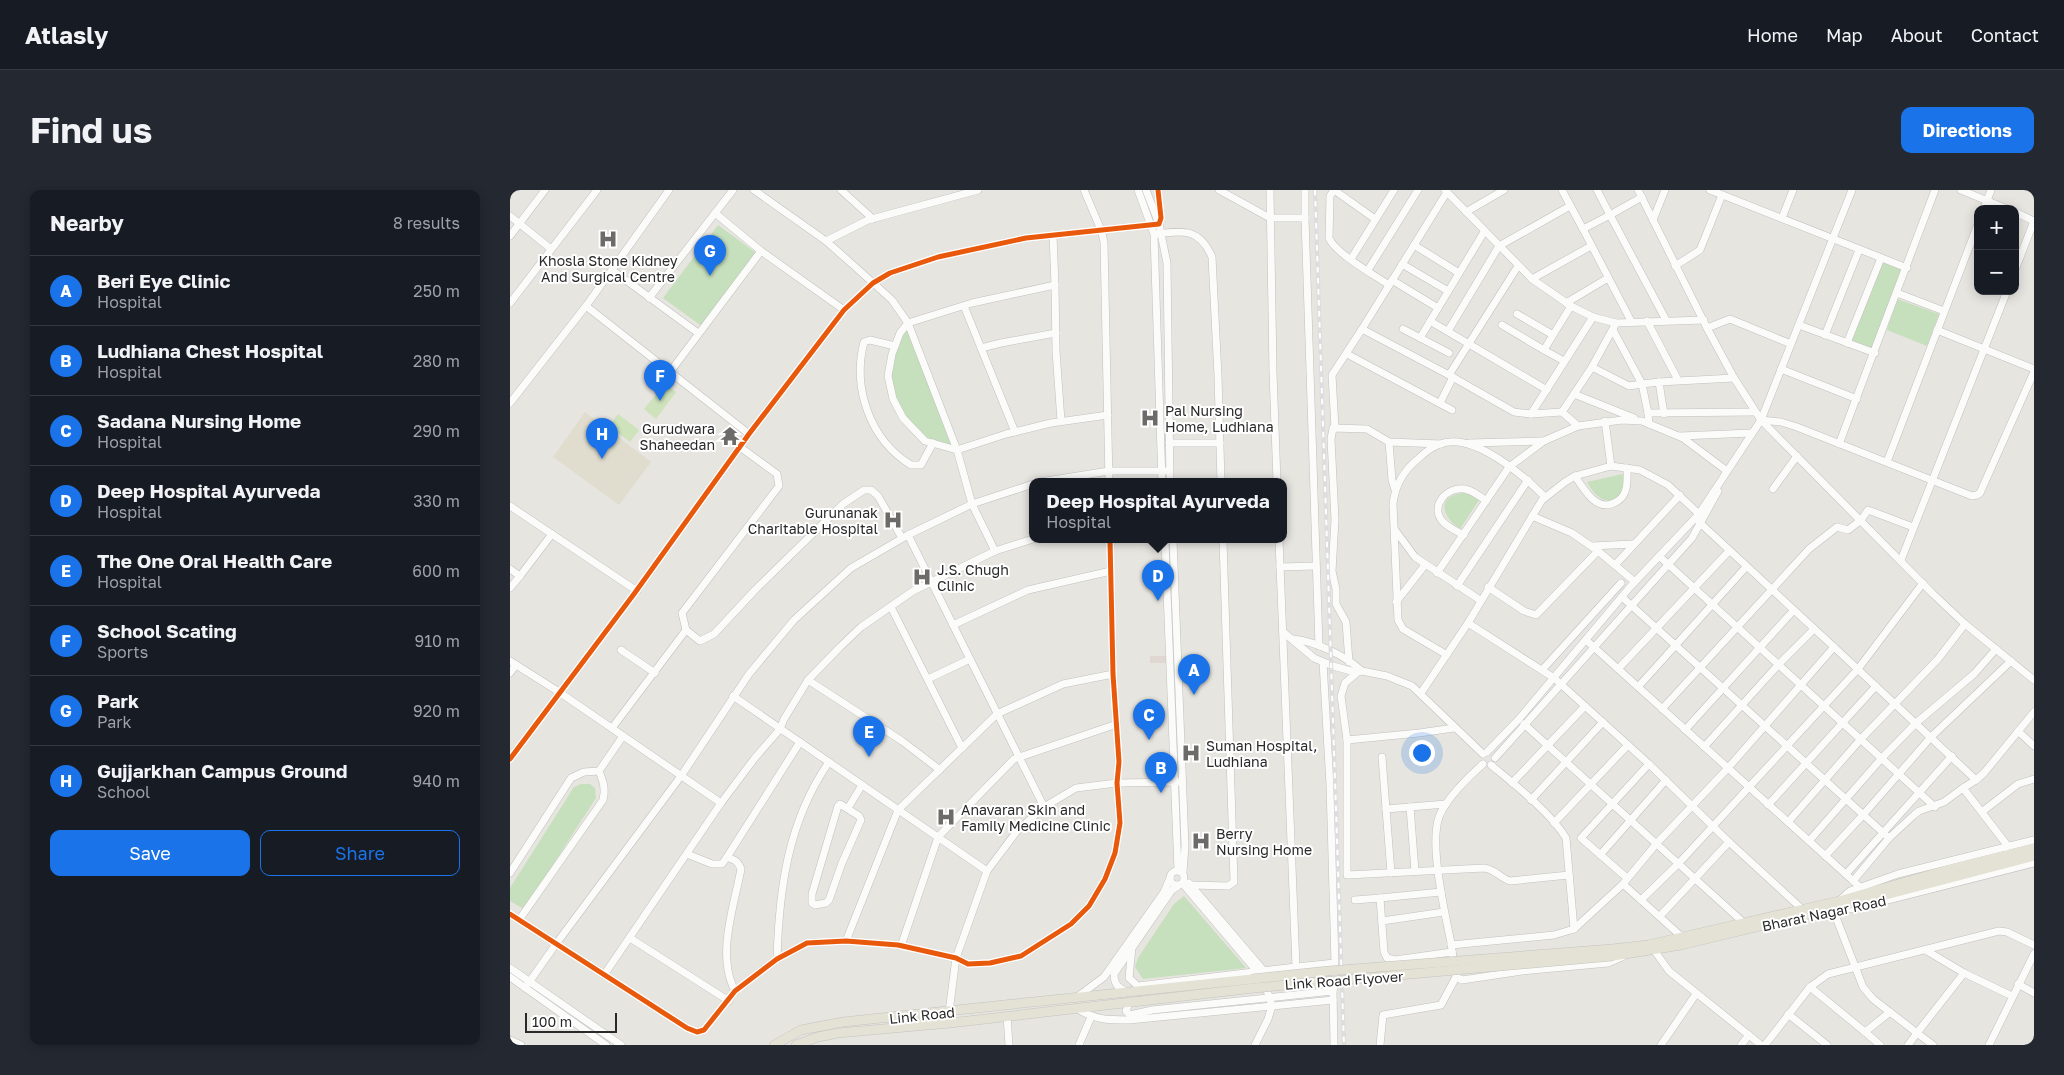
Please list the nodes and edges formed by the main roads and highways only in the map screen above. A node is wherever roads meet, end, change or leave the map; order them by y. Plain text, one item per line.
1 (2034, 848) edge
2 (2009, 856) junction
3 (2034, 856) edge
4 (1845, 903) junction
5 (1613, 952) junction
6 (1128, 997) junction
7 (1075, 1003) junction
8 (774, 1045) edge
9 (796, 1045) edge

1 - 2 main road
2 - 3 main road
2 - 4 main road
4 - 5 main road, Bharat Nagar Road
4 - 5 main road, Bharat Nagar Road
5 - 6 main road, Link Road Flyover, bridge
6 - 7 main road, Link Road Flyover
6 - 7 main road, Link Road Flyover
7 - 8 main road, Link Road
7 - 9 main road, Link Road

